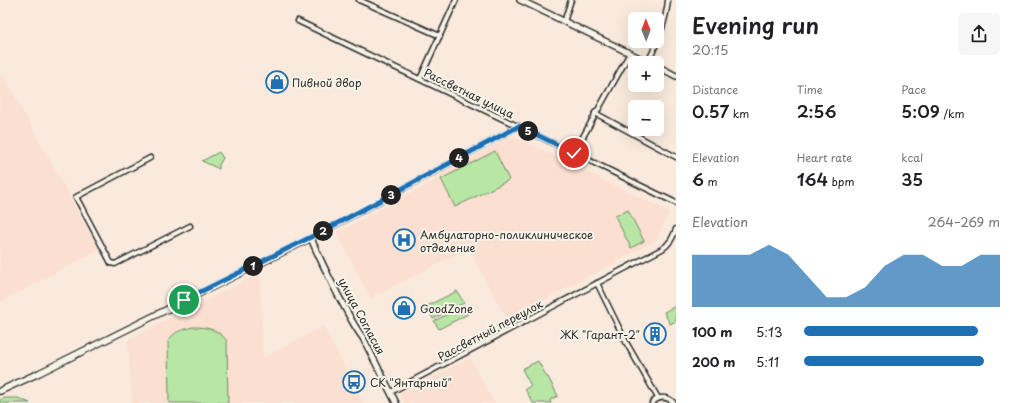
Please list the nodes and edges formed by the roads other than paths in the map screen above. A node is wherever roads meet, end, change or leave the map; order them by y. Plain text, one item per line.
1 (359, 0) edge
2 (456, 0) edge
3 (520, 0) edge
4 (570, 0) edge
5 (668, 0) edge
6 (298, 21) dead end
7 (564, 22) junction
8 (440, 36) junction
9 (630, 53) junction
10 (636, 56) edge
11 (652, 56) edge
12 (664, 70) edge
13 (676, 76) edge
14 (420, 79) junction
15 (595, 113) junction
16 (519, 126) junction
17 (574, 153) junction
18 (676, 157) edge
19 (150, 158) dead end
20 (676, 203) edge
21 (190, 226) dead end
22 (676, 229) edge
23 (311, 238) junction
24 (597, 284) junction
25 (0, 391) edge
26 (391, 392) junction
27 (658, 398) junction
28 (396, 403) edge
29 (652, 403) edge
30 (675, 403) edge

1 - 8 street
2 - 8 street
3 - 7 street
4 - 7 street
5 - 11 street
6 - 14 street, Рассветная улица
7 - 9 street
8 - 14 street
9 - 10 street
9 - 15 street
12 - 13 street
14 - 16 street, Рассветная улица
15 - 17 street
15 - 18 street
16 - 17 street, Рассветная улица
16 - 23 street
17 - 20 street, Рассветная улица
19 - 21 street
22 - 24 street, Рассветный переулок
23 - 25 main road
23 - 26 street, улица Согласия
24 - 26 street, Рассветный переулок
24 - 27 street
26 - 28 street, улица Согласия
27 - 29 street
27 - 30 street

